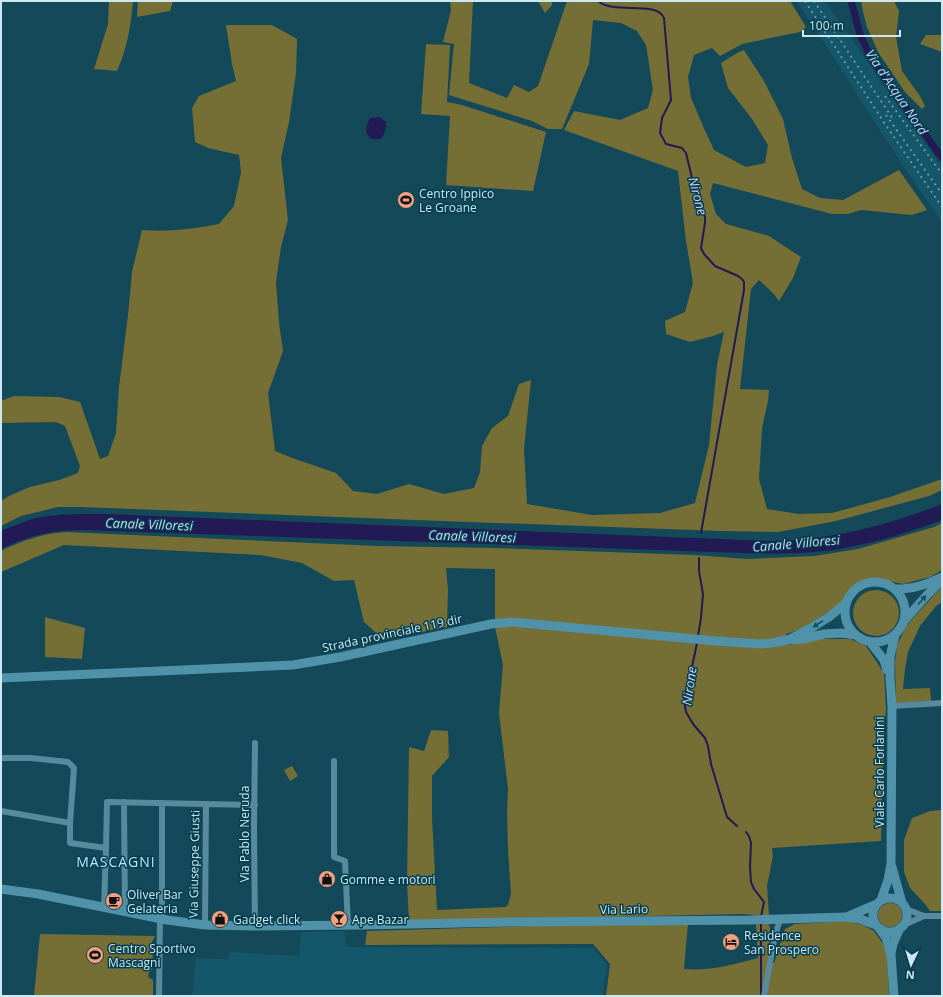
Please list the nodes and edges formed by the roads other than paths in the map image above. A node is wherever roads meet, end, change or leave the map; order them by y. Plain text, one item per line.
1 (942, 577) edge
2 (942, 580) edge
3 (895, 589) junction
4 (846, 603) junction
5 (904, 621) junction
6 (856, 635) junction
7 (895, 635) junction
8 (787, 640) junction
9 (870, 642) junction
10 (1, 678) edge
11 (890, 679) junction
12 (942, 703) edge
13 (892, 706) junction
14 (256, 743) dead end
15 (1, 758) edge
16 (334, 761) dead end
17 (124, 802) junction
18 (162, 804) junction
19 (206, 804) junction
20 (255, 805) junction
21 (1, 811) edge
22 (70, 823) junction
23 (106, 848) junction
24 (891, 864) junction
25 (1, 889) edge
26 (879, 902) junction
27 (904, 906) junction
28 (104, 908) junction
29 (125, 912) junction
30 (924, 916) junction
31 (942, 916) edge
32 (846, 917) junction
33 (161, 919) junction
34 (780, 919) junction
35 (204, 925) junction
36 (348, 925) junction
37 (256, 926) junction
38 (878, 926) junction
39 (902, 927) junction
40 (891, 954) junction
41 (160, 996) edge
42 (764, 996) edge
43 (894, 996) edge

1 - 3 street
5 -> 2 street
3 - 4 street
3 - 5 street
4 - 6 street
4 -> 8 street, Strada provinciale 119 dir
5 - 7 street
6 - 8 street, Strada provinciale 119 dir
6 - 9 street
7 - 9 street
7 - 11 street, Viale Carlo Forlanini
8 - 10 street, Strada provinciale 119 dir
9 - 11 street, Viale Carlo Forlanini
11 - 13 street, Viale Carlo Forlanini
12 - 13 street
13 - 24 street, Viale Carlo Forlanini
14 - 20 street, Via Pablo Neruda
15 - 22 street
16 - 36 street
17 - 18 street
17 - 23 street
17 - 29 street
18 - 19 street
18 - 33 street
19 - 20 street
19 - 35 street, Via Giuseppe Giusti
20 - 37 street, Via Pablo Neruda
21 - 22 street
22 - 23 street
23 - 28 street
24 - 26 street, Viale Carlo Forlanini
24 - 27 street, Viale Carlo Forlanini
25 - 28 street, Via Lario
26 - 27 street
26 - 32 street, Via Lario
26 - 38 street
27 - 30 street
27 - 39 street
28 - 29 street, Via Lario
29 - 33 street, Via Lario
30 - 31 street
30 - 39 street
32 - 34 street, Via Lario
32 - 38 street, Via Lario
33 - 35 street, Via Lario
33 - 41 street
34 - 36 street, Via Lario
34 - 42 street
35 - 37 street, Via Lario
36 - 37 street, Via Lario
38 - 39 street
38 - 40 street
39 - 40 street
40 - 43 street

